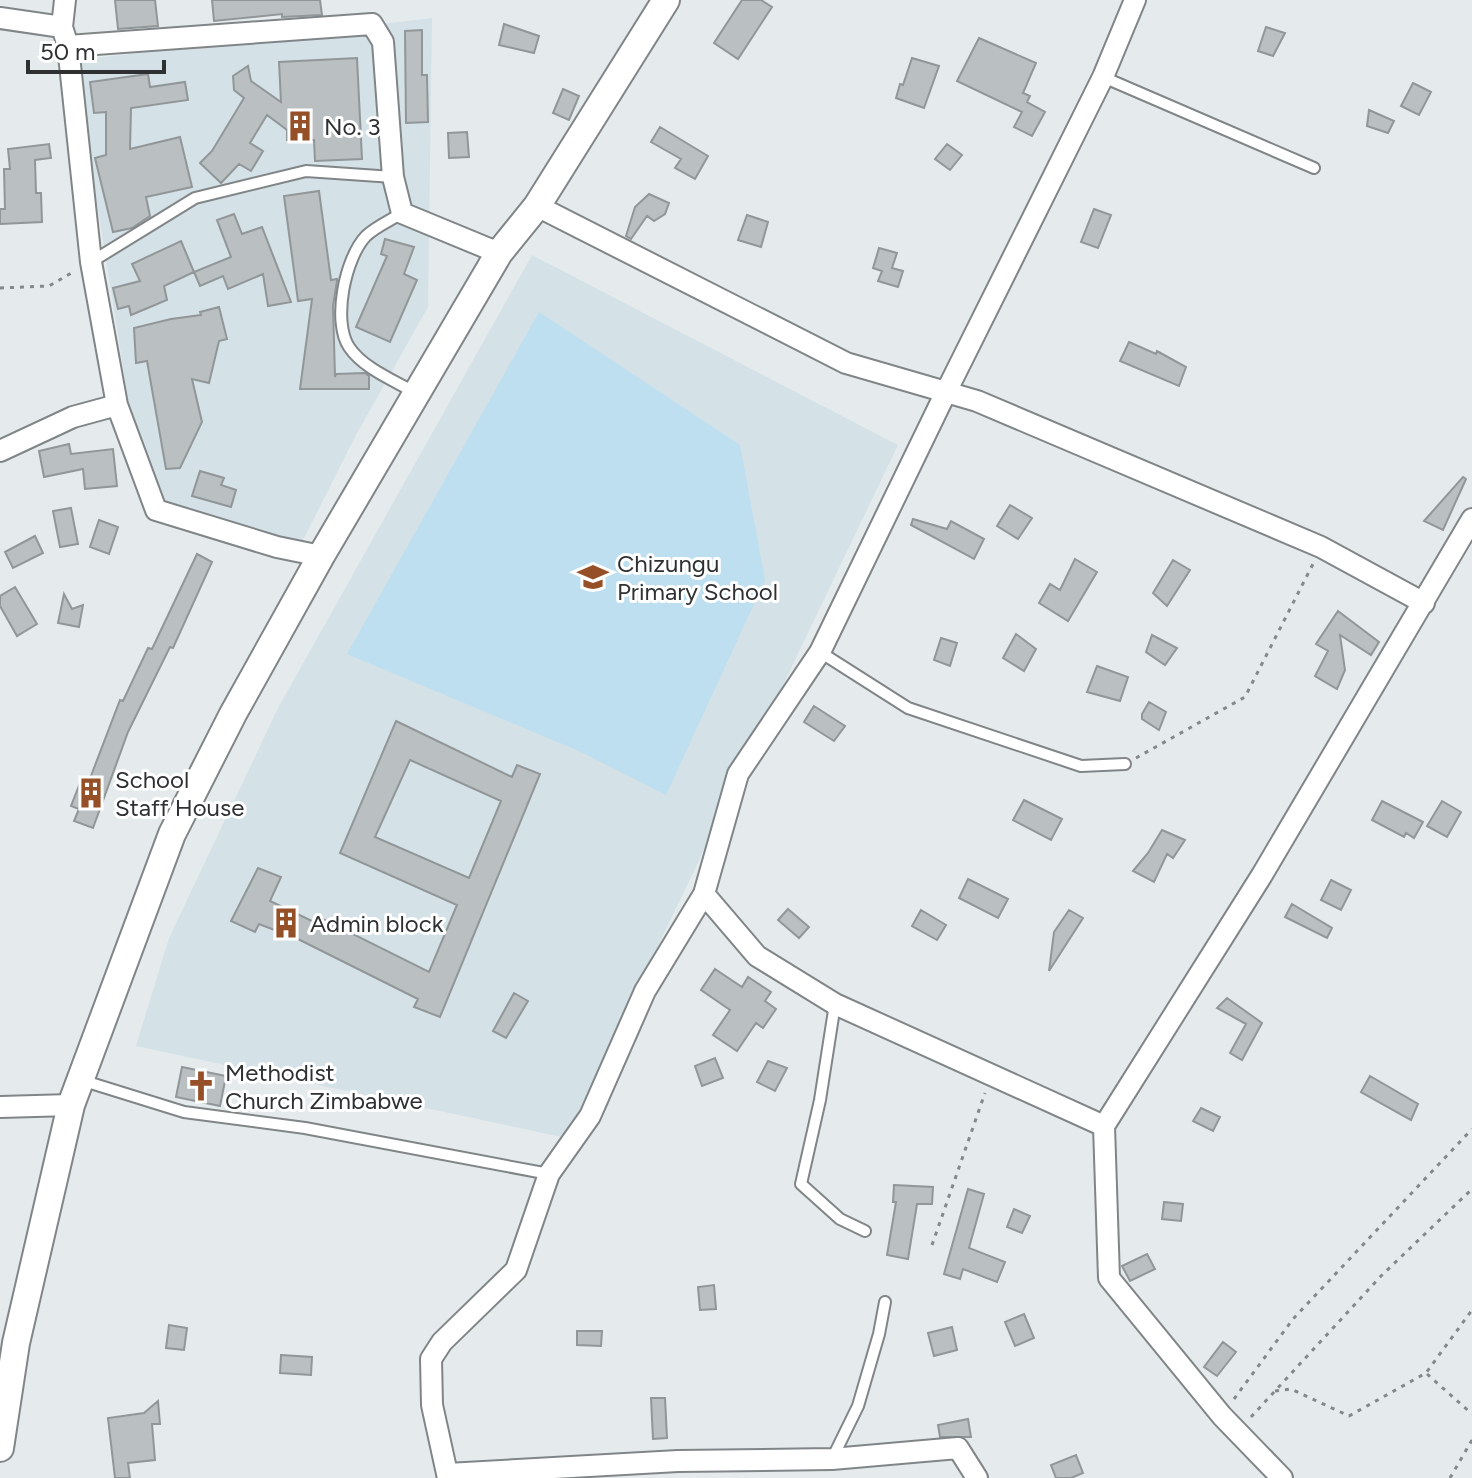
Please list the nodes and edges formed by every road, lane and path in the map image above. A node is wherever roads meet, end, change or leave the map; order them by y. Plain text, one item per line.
1 (65, 0) edge
2 (666, 0) edge
3 (1135, 0) edge
4 (0, 18) edge
5 (65, 36) junction
6 (1103, 77) junction
7 (1314, 168) dead end
8 (393, 177) junction
9 (537, 206) junction
10 (402, 213) junction
11 (499, 253) junction
12 (91, 262) junction
13 (0, 288) edge
14 (946, 392) junction
15 (416, 393) junction
16 (117, 405) junction
17 (0, 451) edge
18 (1472, 519) edge
19 (1321, 547) junction
20 (321, 556) junction
21 (1424, 603) junction
22 (820, 652) junction
23 (1125, 764) joint
24 (704, 894) junction
25 (835, 1004) junction
26 (992, 1074) junction
27 (74, 1092) junction
28 (0, 1107) edge
29 (1104, 1126) junction
30 (1472, 1129) edge
31 (549, 1174) junction
32 (1472, 1189) edge
33 (865, 1231) dead end
34 (932, 1245) dead end
35 (885, 1302) dead end
36 (1472, 1310) edge
37 (1426, 1373) junction
38 (1275, 1391) junction
39 (1472, 1414) edge
40 (1222, 1416) junction
41 (1238, 1431) junction
42 (1472, 1440) edge
43 (0, 1448) edge
44 (832, 1459) junction
45 (447, 1476) edge
46 (977, 1478) edge
47 (1282, 1478) edge
48 (1450, 1478) edge

1 - 5 street
2 - 9 street
3 - 6 street
4 - 5 street
5 - 8 street
5 - 12 street
6 - 7 lane
6 - 14 street
8 - 10 street
8 - 12 lane
9 - 11 street
9 - 14 street
10 - 11 street
10 - 15 lane
11 - 15 street
12 - 13 path
12 - 16 street
14 - 19 street
14 - 22 street
15 - 20 street
16 - 17 street
16 - 20 street
18 - 21 street
19 - 21 street
19 - 23 path
20 - 27 street
21 - 29 street
22 - 23 lane
22 - 24 street
24 - 25 street
24 - 31 street
25 - 26 street
25 - 33 lane
26 - 29 street
26 - 34 path
27 - 28 street
27 - 31 lane
27 - 43 street
29 - 40 street
30 - 40 path
31 - 45 street
32 - 38 path
35 - 44 lane
36 - 37 path
37 - 38 path
37 - 39 path
38 - 41 path
40 - 41 street
41 - 47 street
42 - 48 path
44 - 45 street
44 - 46 street

